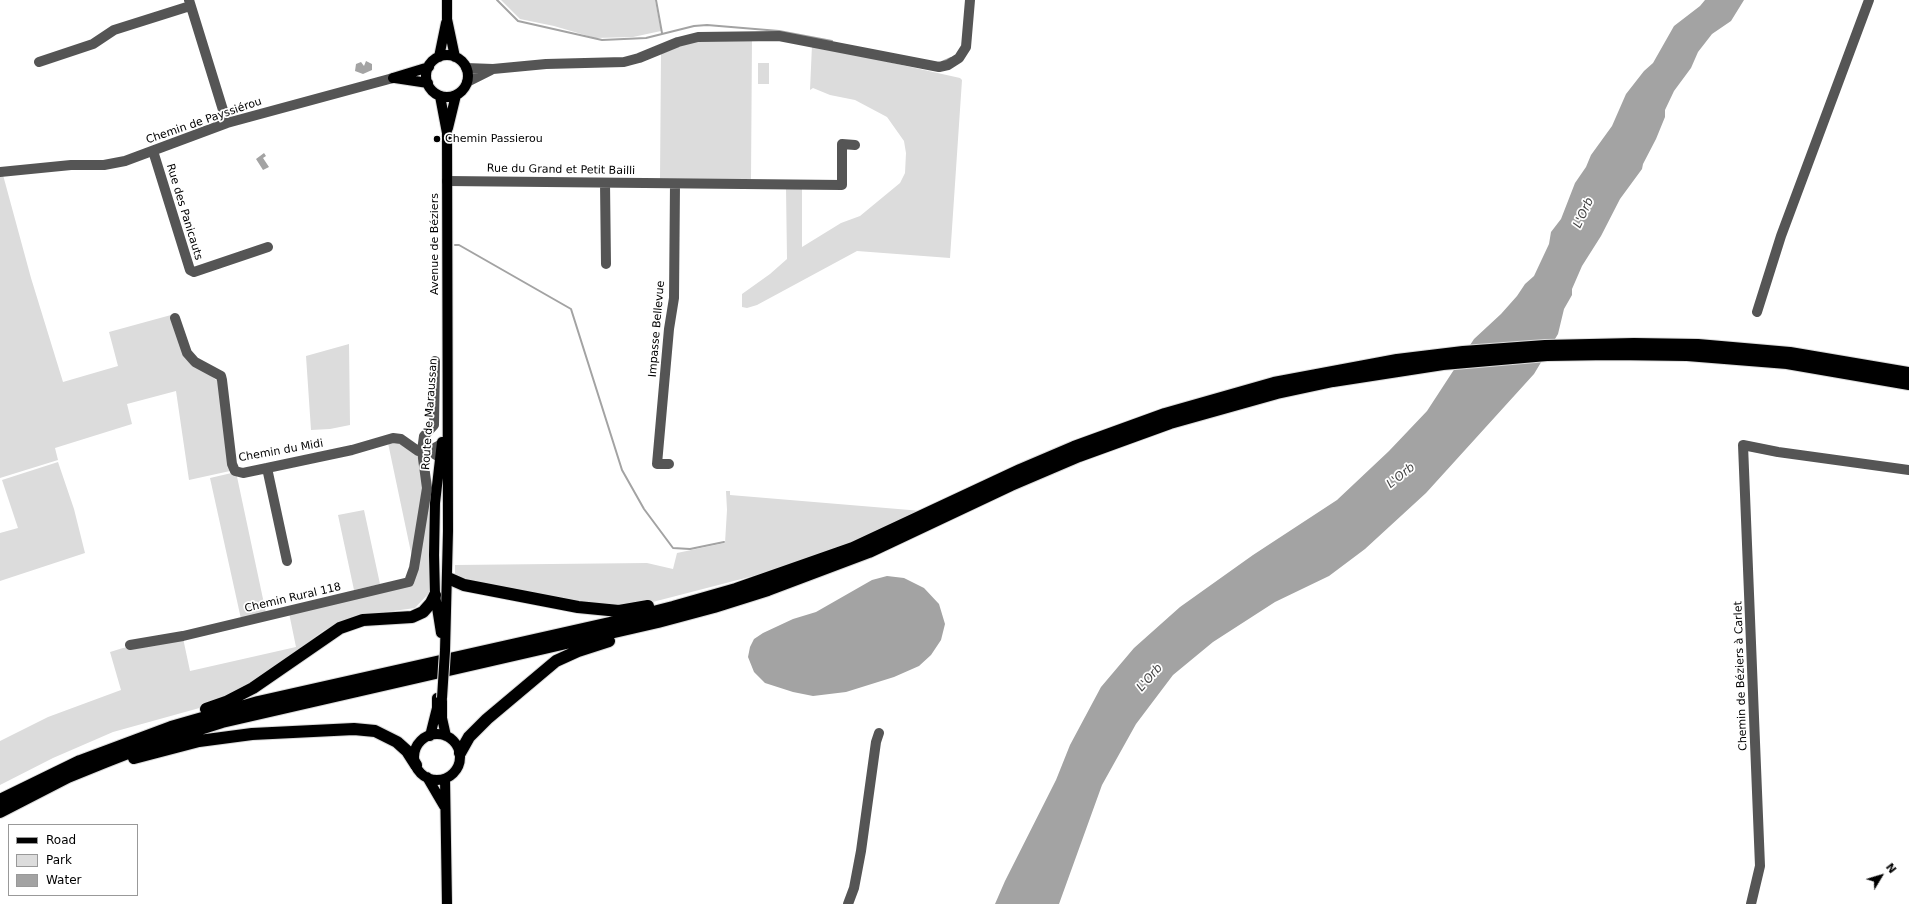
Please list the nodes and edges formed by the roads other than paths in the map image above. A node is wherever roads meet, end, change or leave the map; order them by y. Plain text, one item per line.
1 (447, 0) edge
2 (970, 0) edge
3 (1869, 0) edge
4 (189, 3) edge
5 (447, 19) junction
6 (439, 57) junction
7 (455, 57) junction
8 (39, 62) dead end
9 (429, 67) junction
10 (466, 68) junction
11 (493, 69) junction
12 (393, 78) junction
13 (467, 82) junction
14 (428, 83) junction
15 (456, 95) junction
16 (440, 96) junction
17 (227, 123) junction
18 (447, 133) junction
19 (855, 145) dead end
20 (153, 151) junction
21 (0, 172) edge
22 (447, 181) junction
23 (605, 183) junction
24 (675, 184) junction
25 (268, 247) dead end
26 (606, 264) dead end
27 (1757, 312) dead end
28 (175, 318) dead end
29 (1585, 349) junction
30 (447, 354) junction
31 (435, 361) dead end
32 (1422, 362) junction
33 (1909, 373) edge
34 (1909, 384) edge
35 (442, 444) junction
36 (425, 451) junction
37 (441, 458) junction
38 (669, 464) dead end
39 (267, 468) junction
40 (1909, 470) edge
41 (287, 561) dead end
42 (448, 578) junction
43 (435, 595) junction
44 (717, 595) junction
45 (714, 607) junction
46 (130, 645) dead end
47 (443, 651) junction
48 (440, 698) junction
49 (171, 727) junction
50 (879, 733) dead end
51 (430, 736) junction
52 (446, 736) junction
53 (460, 753) junction
54 (416, 765) junction
55 (87, 770) junction
56 (426, 777) junction
57 (445, 779) junction
58 (0, 800) edge
59 (444, 806) junction
60 (0, 812) edge
61 (447, 904) edge
62 (848, 904) edge
63 (1751, 904) edge

1 - 5 main road
2 - 11 street
3 - 27 street
4 - 8 street
4 - 17 street
5 - 6 main road
5 - 7 main road
6 - 7 main road
6 - 9 main road
7 - 10 main road
9 - 12 main road, Chemin de Payssiérou
9 - 14 main road
10 - 11 street
10 - 13 main road
11 - 13 street
12 - 14 main road, Chemin de Payssiérou
12 - 17 street, Chemin de Payssiérou
13 - 15 main road
14 - 16 main road
15 - 16 main road
15 - 18 main road, Avenue de Béziers
16 - 18 main road, Avenue de Béziers
17 - 20 street, Chemin de Payssiérou
18 - 22 main road, Avenue de Béziers
19 - 24 street, Rue du Grand et Petit Bailli
20 - 21 street, Chemin de Payssiérou
20 - 25 street, Rue des Panicauts
22 - 23 street, Rue du Grand et Petit Bailli
22 - 30 main road, Avenue de Béziers
23 - 24 street, Rue du Grand et Petit Bailli
23 - 26 street
24 - 38 street, Impasse Bellevue
28 - 39 street, Chemin du Midi
29 - 32 highway
29 - 33 highway
29 - 34 highway
30 - 35 main road, Route de Maraussan
30 - 42 main road, Route de Maraussan
31 - 36 street
32 - 44 highway
32 - 45 highway
35 - 36 street
35 - 37 main road, Route de Maraussan
36 - 37 street, Chemin du Midi
36 - 39 street, Chemin du Midi
36 - 46 street, Chemin Rural 118
37 - 43 main road, Route de Maraussan
39 - 41 street
40 - 63 street, Chemin de Béziers à Carlet
42 - 44 highway
42 - 47 main road, Route de Maraussan
43 - 47 main road, Route de Maraussan
43 - 49 highway
44 - 49 highway
45 - 53 highway
45 - 55 highway
47 - 48 main road, Route de Maraussan, bridge
48 - 51 main road, Route de Maraussan
48 - 52 main road, Route de Maraussan
49 - 58 highway
50 - 62 street
51 - 52 main road
51 - 54 main road
52 - 53 main road
53 - 57 main road
54 - 55 highway
54 - 56 main road
55 - 60 highway
56 - 57 main road
56 - 59 main road
57 - 59 main road
59 - 61 main road

